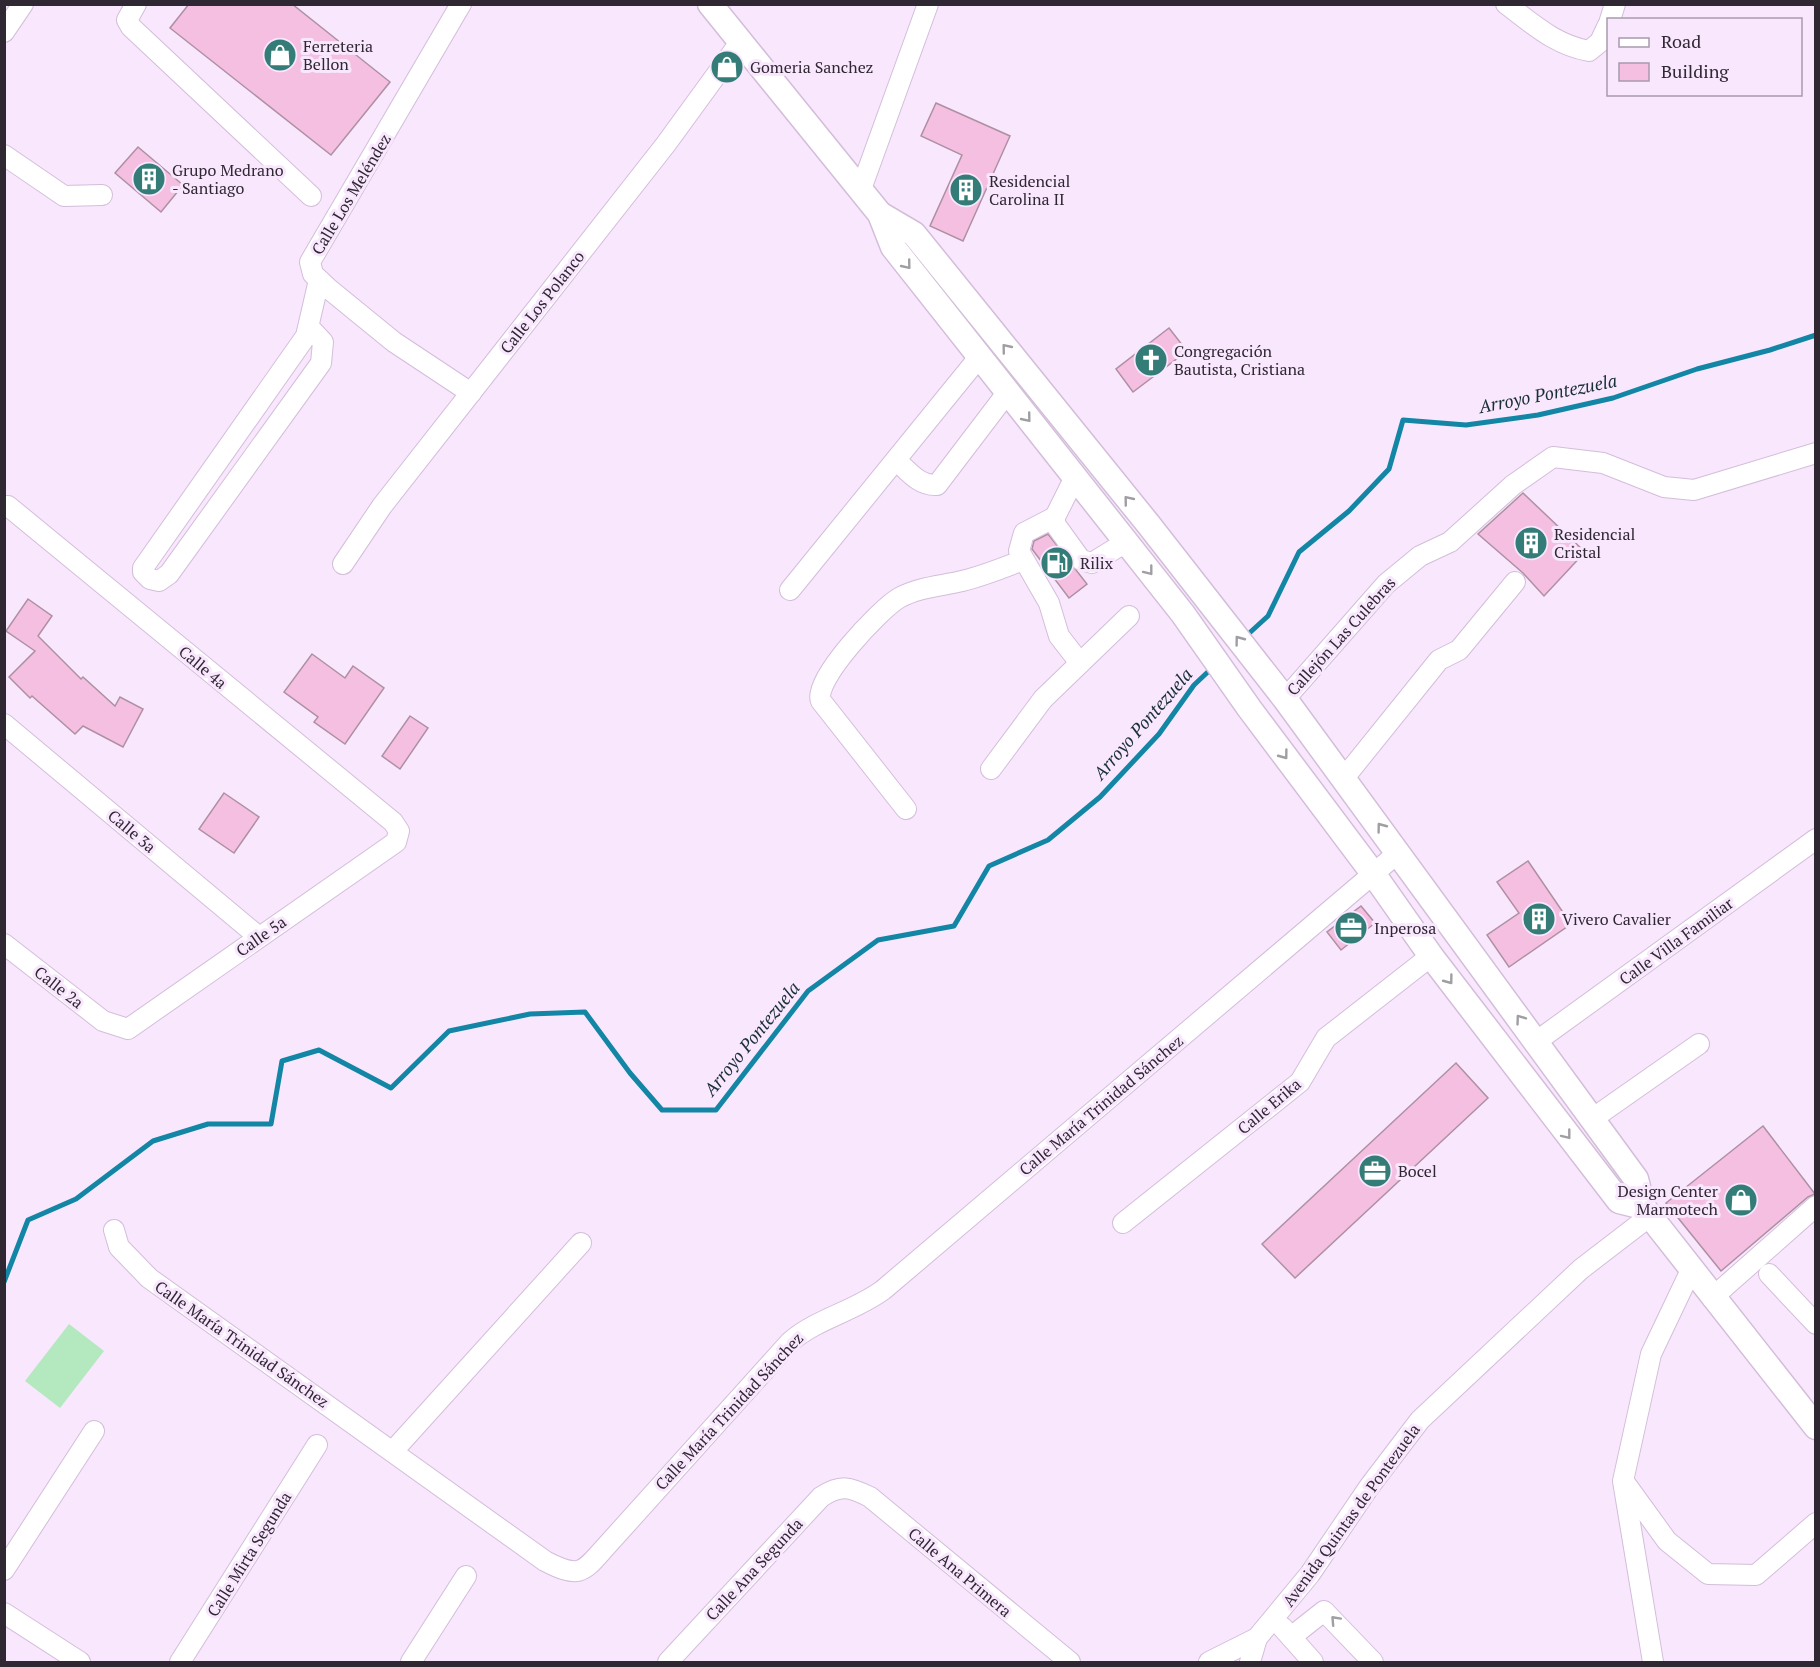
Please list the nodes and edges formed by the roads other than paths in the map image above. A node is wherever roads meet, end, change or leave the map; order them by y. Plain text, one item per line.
1 (23, 4) edge
2 (136, 4) edge
3 (461, 4) edge
4 (928, 4) edge
5 (1506, 4) edge
6 (711, 5) edge
7 (1607, 27) edge
8 (4, 32) edge
9 (741, 40) junction
10 (4, 155) edge
11 (861, 189) junction
12 (102, 195) dead end
13 (311, 196) dead end
14 (880, 214) junction
15 (319, 280) junction
16 (309, 327) junction
17 (980, 356) junction
18 (471, 393) junction
19 (1007, 393) junction
20 (1815, 453) edge
21 (896, 460) junction
22 (1075, 477) junction
23 (4, 506) edge
24 (1055, 517) junction
25 (1126, 542) junction
26 (1023, 560) junction
27 (343, 564) dead end
28 (1515, 582) dead end
29 (790, 590) dead end
30 (1129, 616) dead end
31 (1080, 663) junction
32 (1279, 692) junction
33 (4, 724) edge
34 (991, 769) dead end
35 (1344, 778) junction
36 (906, 809) dead end
37 (399, 831) joint
38 (1815, 839) edge
39 (1399, 852) junction
40 (1372, 872) junction
41 (259, 937) junction
42 (4, 944) edge
43 (1431, 956) junction
44 (115, 1026) joint
45 (1537, 1041) junction
46 (1699, 1044) dead end
47 (1592, 1119) junction
48 (1815, 1206) edge
49 (1647, 1212) junction
50 (1123, 1223) dead end
51 (114, 1230) dead end
52 (581, 1243) dead end
53 (1692, 1270) junction
54 (1769, 1274) dead end
55 (1712, 1298) junction
56 (1815, 1324) edge
57 (1815, 1427) edge
58 (94, 1431) dead end
59 (317, 1444) dead end
60 (393, 1451) junction
61 (1623, 1481) junction
62 (847, 1486) joint
63 (1815, 1523) edge
64 (4, 1570) edge
65 (466, 1576) dead end
66 (4, 1613) edge
67 (1274, 1618) junction
68 (1291, 1637) junction
69 (1257, 1638) junction
70 (671, 1661) edge
71 (80, 1662) edge
72 (180, 1662) edge
73 (411, 1662) edge
74 (1070, 1662) edge
75 (1209, 1662) edge
76 (1250, 1662) edge
77 (1313, 1662) edge
78 (1373, 1662) edge
79 (1653, 1662) edge

1 - 8 street
2 - 13 street
3 - 15 street, Calle Los Meléndez
4 - 11 street
5 - 7 street
6 - 9 main road
9 - 11 main road
9 - 18 street, Calle Los Polanco
10 - 12 street
11 - 14 main road
14 -> 17 main road
32 -> 14 main road
15 - 16 street
15 - 18 street, Calle Los Meléndez
16 - 16 street
17 - 19 main road
17 - 21 street
18 - 27 street, Calle Los Polanco
19 - 21 street
19 -> 22 main road
20 - 32 street, Callejón Las Culebras
21 - 29 street
22 - 24 street
22 - 25 main road
23 - 37 street, Calle 4a
24 - 25 street
24 - 26 street
25 -> 40 main road
26 - 31 street
26 - 36 street
28 - 35 street
30 - 31 street
31 - 34 street
32 - 35 main road
33 - 41 street, Calle 3a
39 -> 35 main road
37 - 41 street, Calle 5a
38 - 45 street, Calle Villa Familiar
39 - 40 street, Calle María Trinidad Sánchez
45 -> 39 main road
40 - 43 main road
40 - 60 street, Calle María Trinidad Sánchez
41 - 44 street, Calle 5a
42 - 44 street, Calle 2a
43 -> 49 main road
43 - 50 street, Calle Erika
45 - 47 main road
46 - 47 street
47 - 49 main road
48 - 55 street
49 - 53 main road
49 - 67 street, Avenida Quintas de Pontezuela
51 - 60 street, Calle María Trinidad Sánchez
52 - 60 street
53 - 55 main road
53 - 61 street
54 - 56 street
55 - 57 main road
58 - 64 street
59 - 72 street, Calle Mirta Segunda
61 - 63 street
61 - 79 street
62 - 70 street, Calle Ana Segunda
62 - 74 street, Calle Ana Primera
65 - 73 street
66 - 71 street
67 - 68 street
67 - 69 street, Avenida Quintas de Pontezuela
68 - 77 street
78 -> 68 street
69 - 75 street, Avenida Quintas de Pontezuela
69 - 76 street

